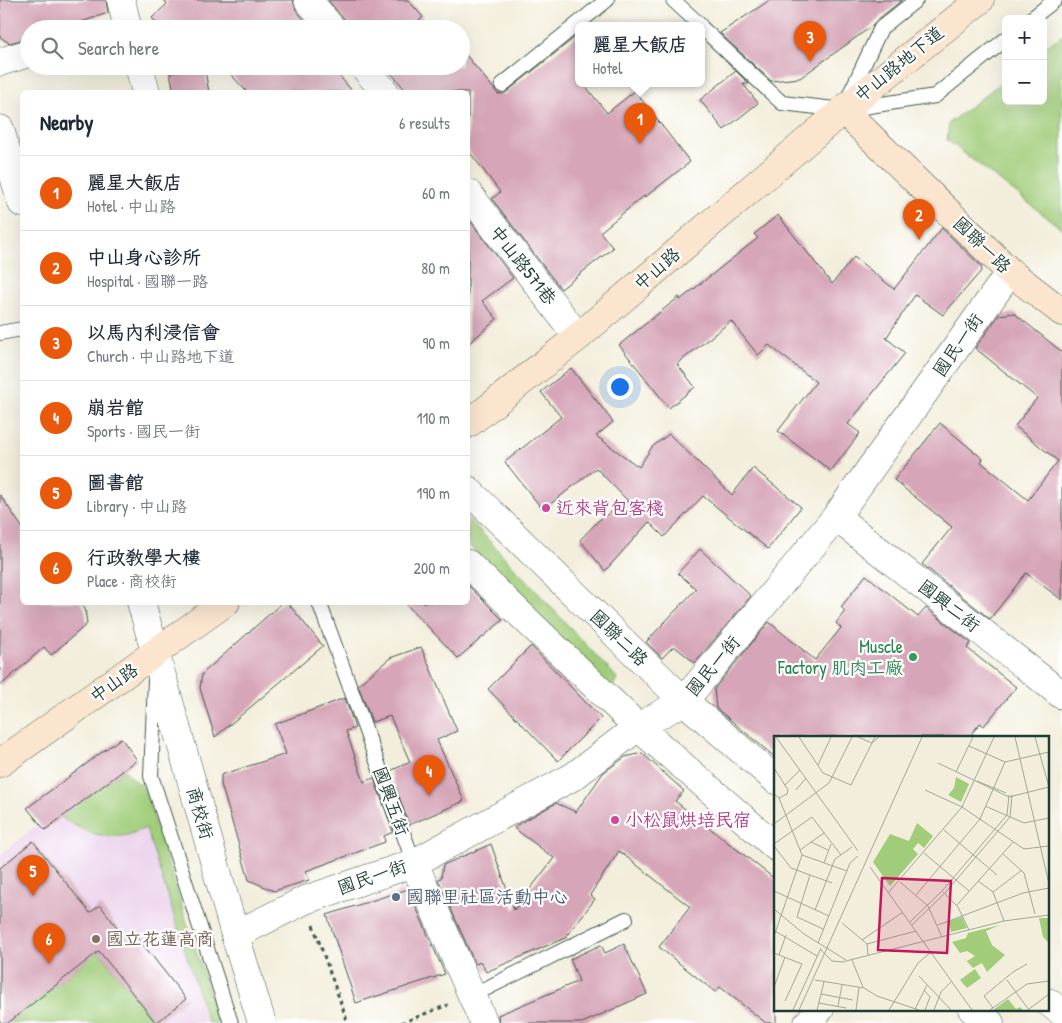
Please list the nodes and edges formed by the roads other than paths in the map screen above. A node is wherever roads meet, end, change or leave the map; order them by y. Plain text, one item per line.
1 (308, 0) edge
2 (607, 0) edge
3 (673, 0) edge
4 (916, 0) edge
5 (980, 0) edge
6 (1055, 0) edge
7 (1036, 15) edge
8 (325, 20) edge
9 (580, 22) edge
10 (696, 22) edge
11 (575, 26) edge
12 (705, 31) edge
13 (1002, 42) edge
14 (20, 56) edge
15 (0, 62) edge
16 (141, 75) edge
17 (371, 75) edge
18 (502, 85) dead end
19 (145, 90) edge
20 (383, 90) edge
21 (843, 110) junction
22 (0, 129) edge
23 (20, 195) edge
24 (470, 196) edge
25 (1010, 272) junction
26 (1062, 312) edge
27 (20, 329) edge
28 (0, 333) edge
29 (578, 337) junction
30 (470, 422) edge
31 (470, 492) edge
32 (836, 517) junction
33 (470, 566) edge
34 (142, 605) edge
35 (222, 605) edge
36 (320, 605) edge
37 (156, 654) junction
38 (1062, 694) edge
39 (684, 701) junction
40 (638, 728) junction
41 (0, 763) edge
42 (774, 778) edge
43 (774, 845) edge
44 (414, 863) junction
45 (626, 919) dead end
46 (234, 935) junction
47 (472, 996) junction
48 (1050, 1003) edge
49 (819, 1010) edge
50 (973, 1010) edge
51 (1062, 1012) edge
52 (231, 1023) edge
53 (262, 1023) edge
54 (484, 1023) edge
55 (808, 1023) edge
56 (990, 1023) edge

1 - 8 street
2 - 9 lane
3 - 10 lane
4 - 21 lane
5 - 21 street, 中山路地下道
6 - 7 lane
11 - 18 lane
12 - 21 lane
13 - 21 lane
14 - 15 street
16 - 19 street
17 - 20 street
21 - 25 street, 國聯一路
21 - 29 street, 中山路
22 - 23 street
24 - 29 street, 中山路571巷
25 - 26 street, 國聯一路
25 - 32 street, 國民一街
27 - 28 lane
29 - 30 street, 中山路
31 - 39 street, 國聯二路
32 - 38 street, 國興二街
32 - 39 street, 國民一街
33 - 40 street
34 - 37 street, 商校街
35 - 37 street, 中山路
36 - 44 lane, 國興五街
37 - 41 street, 中山路
37 - 46 street, 商校街
37 - 52 lane
39 - 40 street, 國民一街
39 - 42 street, 國聯二路
40 - 43 street
40 - 44 street, 國民一街
44 - 46 street, 國民一街
44 - 47 street, 國興五街
45 - 47 lane
46 - 53 street, 商校街
47 - 54 street, 國興五街
48 - 51 street
49 - 55 street
50 - 56 street

